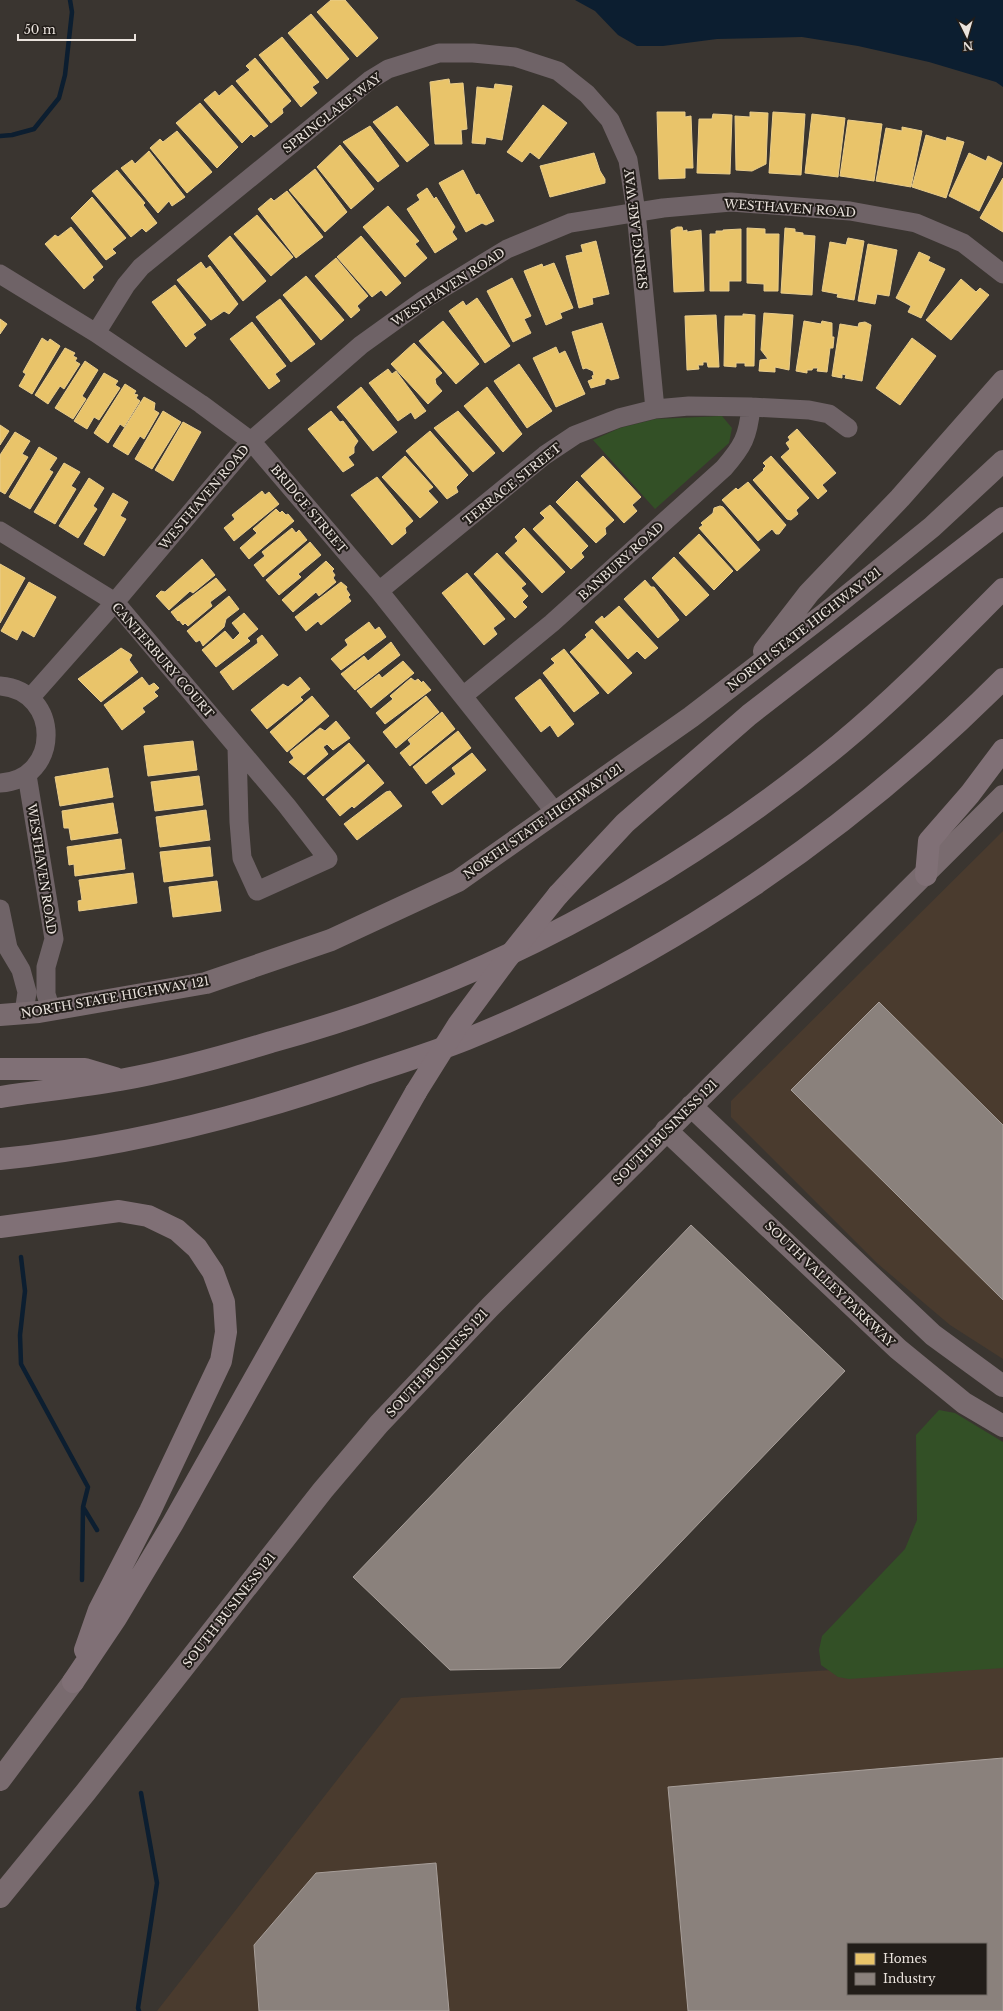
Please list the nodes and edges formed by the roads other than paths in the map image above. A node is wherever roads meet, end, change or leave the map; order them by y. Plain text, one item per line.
1 (636, 212) junction
2 (0, 274) edge
3 (1003, 274) edge
4 (96, 333) junction
5 (1003, 381) edge
6 (751, 407) junction
7 (655, 409) junction
8 (848, 428) dead end
9 (251, 441) junction
10 (1003, 461) edge
11 (1003, 518) edge
12 (0, 531) edge
13 (1003, 589) edge
14 (379, 591) junction
15 (115, 602) junction
16 (746, 675) junction
17 (1003, 679) edge
18 (0, 686) edge
19 (463, 696) junction
20 (30, 697) junction
21 (237, 747) junction
22 (1003, 750) edge
23 (27, 775) junction
24 (0, 783) edge
25 (1003, 796) edge
26 (555, 812) junction
27 (926, 875) junction
28 (0, 909) edge
29 (51, 1010) junction
30 (24, 1013) junction
31 (0, 1015) edge
32 (0, 1069) edge
33 (120, 1080) junction
34 (0, 1097) edge
35 (691, 1106) junction
36 (666, 1130) junction
37 (0, 1159) edge
38 (0, 1227) edge
39 (1003, 1386) edge
40 (1003, 1426) edge
41 (73, 1682) junction
42 (0, 1780) edge
43 (0, 1897) edge

1 - 3 street, WESTHAVEN ROAD
1 - 4 street, SPRINGLAKE WAY
1 - 7 street, SPRINGLAKE WAY
1 - 9 street, WESTHAVEN ROAD
2 - 4 street, BRIDGE STREET
4 - 9 street, BRIDGE STREET
5 - 16 main road
6 - 7 street, TERRACE STREET
6 - 8 street, TERRACE STREET
6 - 19 street, BANBURY ROAD
7 - 14 street, TERRACE STREET
9 - 14 street, BRIDGE STREET
9 - 15 street, WESTHAVEN ROAD
10 - 16 main road, NORTH STATE HIGHWAY 121
11 - 41 highway, bridge
12 - 15 street, CANTERBURY COURT
13 - 33 highway
14 - 19 street, BRIDGE STREET
15 - 20 street, WESTHAVEN ROAD
15 - 21 street, CANTERBURY COURT
16 - 26 main road, NORTH STATE HIGHWAY 121
17 - 37 highway
18 - 20 street
19 - 26 street, BRIDGE STREET
20 - 23 street
21 - 21 street, CANTERBURY COURT
22 - 27 highway
23 - 24 street
23 - 29 street, WESTHAVEN ROAD
25 - 27 main road, SOUTH BUSINESS 121
26 - 29 main road, NORTH STATE HIGHWAY 121
27 - 35 main road, SOUTH BUSINESS 121
28 - 30 street
29 - 30 main road, NORTH STATE HIGHWAY 121
30 - 31 main road, NORTH STATE HIGHWAY 121
32 - 33 highway
33 - 34 highway
35 - 36 main road, SOUTH BUSINESS 121
35 - 39 main road
36 - 40 main road, SOUTH VALLEY PARKWAY
36 - 43 main road, SOUTH BUSINESS 121
38 - 41 highway
41 - 42 main road

